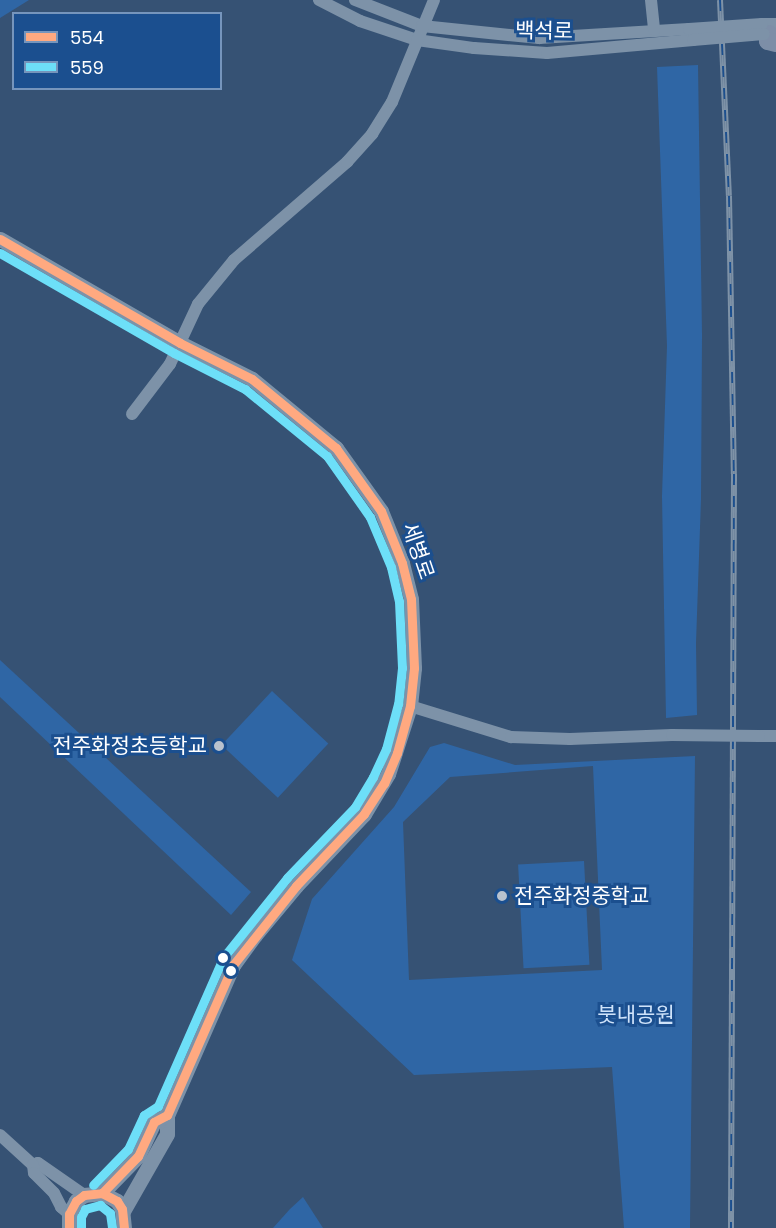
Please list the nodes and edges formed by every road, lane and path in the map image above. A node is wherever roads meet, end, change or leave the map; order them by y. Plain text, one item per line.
1 (319, 0) edge
2 (355, 0) edge
3 (434, 0) edge
4 (651, 0) edge
5 (422, 26) junction
6 (654, 30) junction
7 (770, 32) edge
8 (691, 34) junction
9 (417, 40) junction
10 (0, 239) edge
11 (180, 343) junction
12 (132, 414) dead end
13 (410, 706) junction
14 (776, 736) edge
15 (167, 1115) junction
16 (0, 1135) edge
17 (33, 1165) junction
18 (102, 1193) junction
19 (84, 1195) junction
20 (69, 1221) edge
21 (126, 1221) edge

1 - 9 street, 백석로
2 - 5 street, 백석로
3 - 5 street
4 - 6 street
5 - 6 street, 백석로
5 - 9 street
6 - 8 street, 백석로
7 - 8 street, 백석로, bridge
8 - 9 street, 백석로
9 - 11 street
10 - 11 street, 세병로
11 - 12 street
11 - 13 street, 세병로
13 - 14 street, bridge
13 - 15 street, 세병로
15 - 18 street, 세병로
15 - 21 street, 세병로
16 - 17 street
17 - 19 street
17 - 20 street
18 - 19 street
18 - 21 street, 세병로
19 - 20 street

